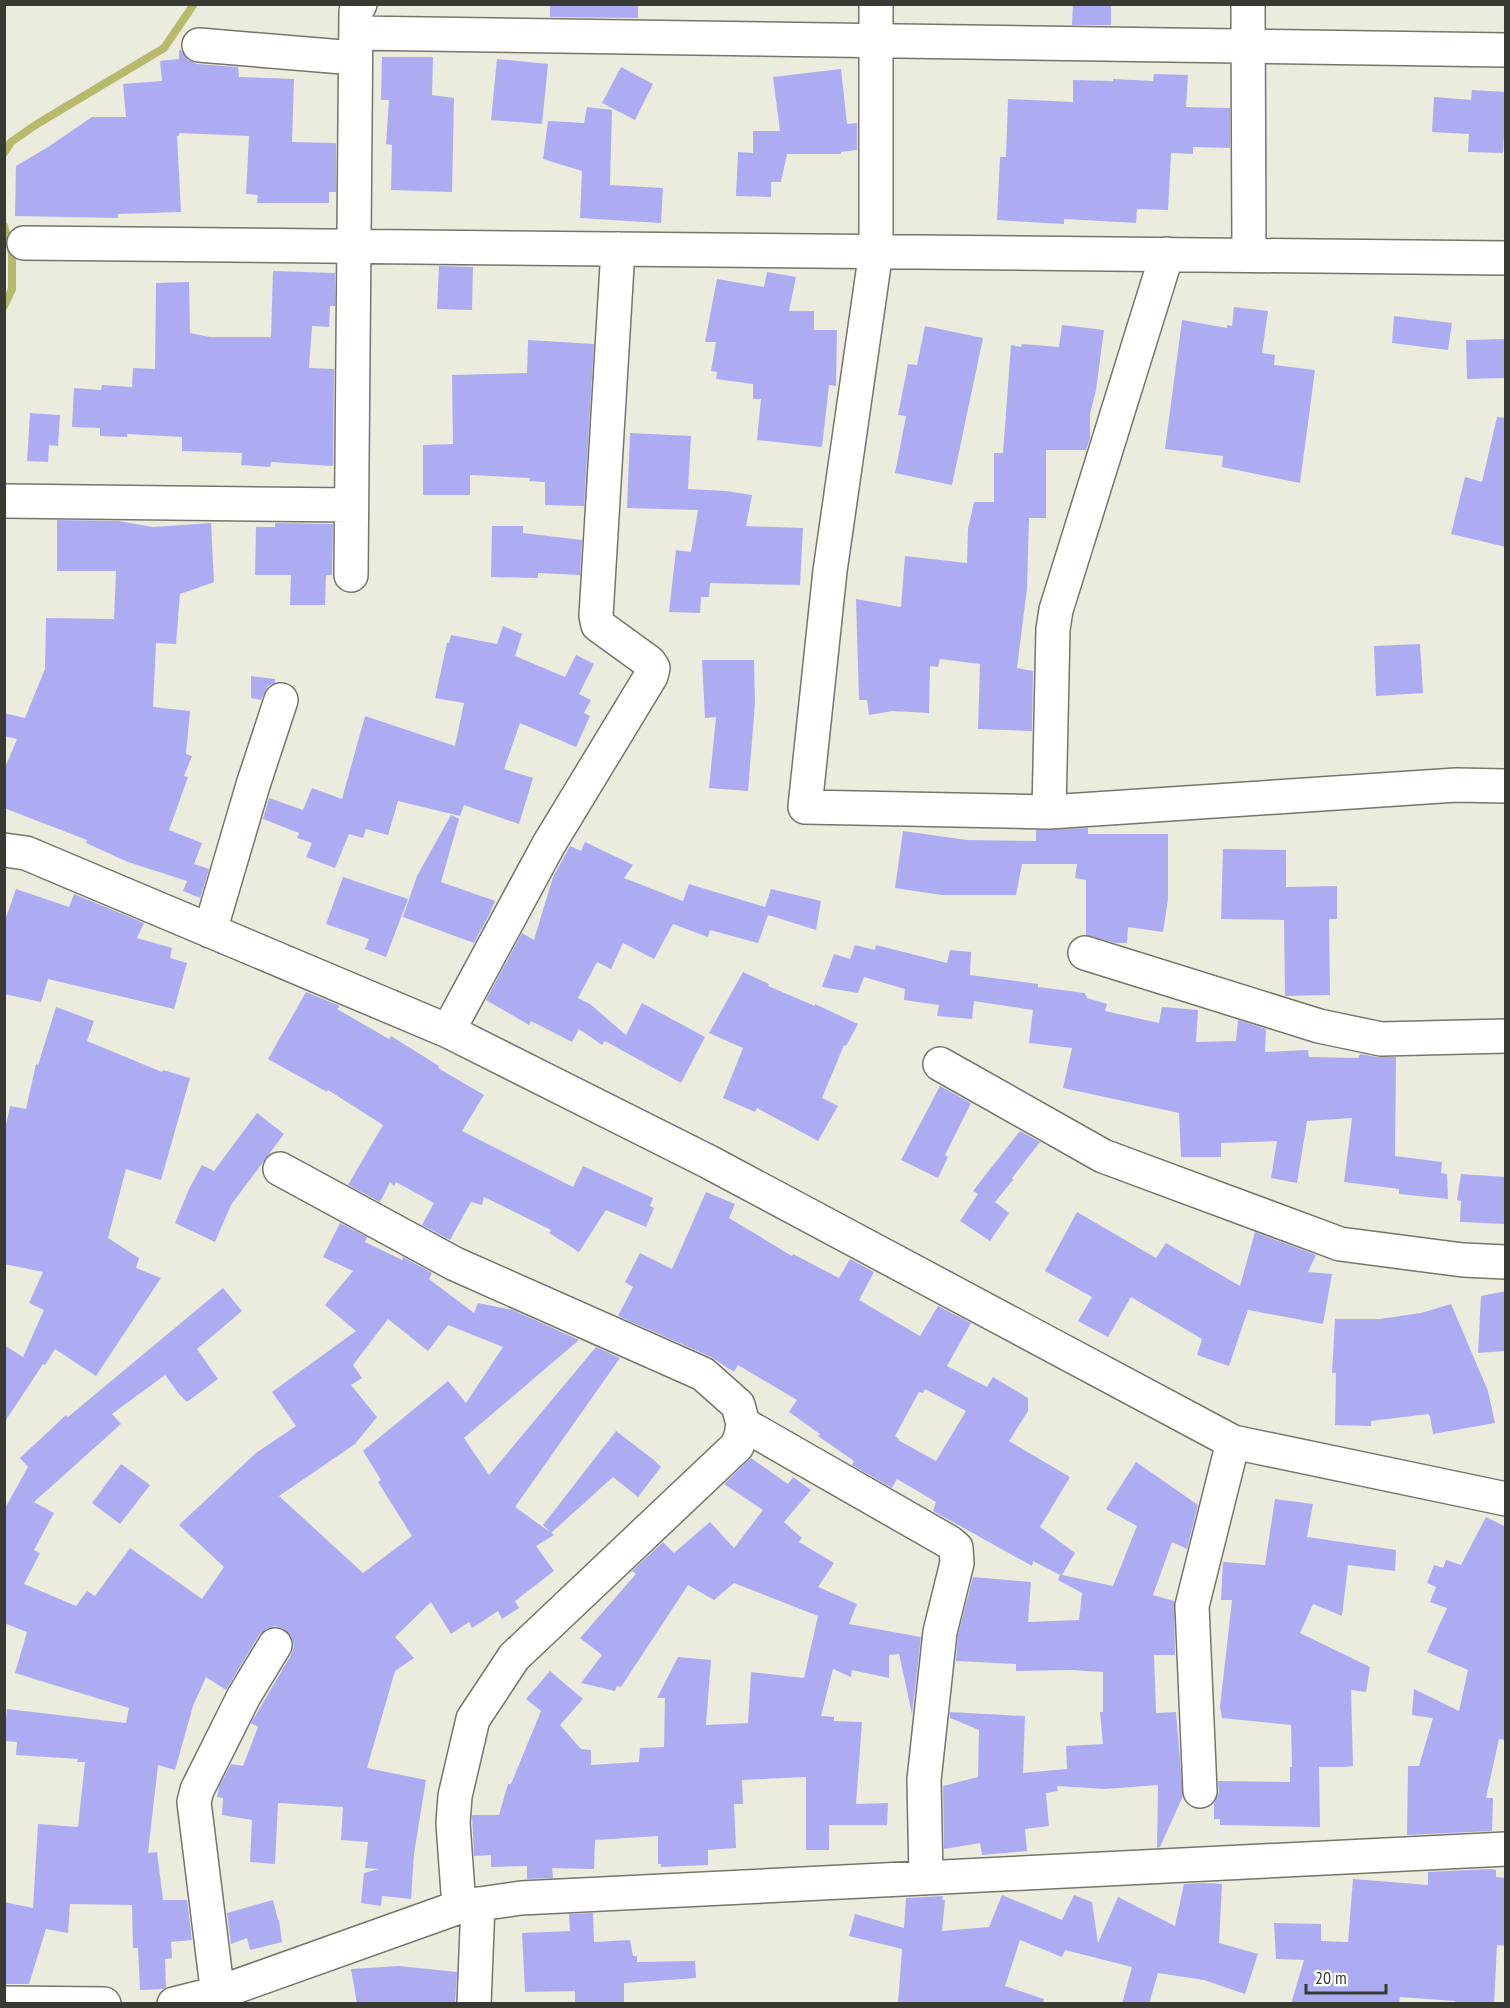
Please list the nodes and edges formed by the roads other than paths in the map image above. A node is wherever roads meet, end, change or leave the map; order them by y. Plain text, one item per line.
1 (876, 4) edge
2 (1248, 4) edge
3 (357, 32) edge
4 (876, 41) junction
5 (199, 45) dead end
6 (1248, 47) junction
7 (1506, 50) edge
8 (24, 243) dead end
9 (354, 246) junction
10 (618, 249) junction
11 (876, 251) junction
12 (1167, 254) junction
13 (1249, 255) junction
14 (1506, 258) edge
15 (4, 501) edge
16 (351, 505) junction
17 (351, 575) dead end
18 (281, 700) dead end
19 (1506, 786) edge
20 (1049, 813) junction
21 (4, 850) edge
22 (210, 931) junction
23 (1085, 953) dead end
24 (448, 1031) junction
25 (1506, 1036) edge
26 (940, 1064) dead end
27 (280, 1169) dead end
28 (1506, 1262) edge
29 (743, 1424) junction
30 (1233, 1442) junction
31 (1506, 1499) edge
32 (275, 1645) dead end
33 (1200, 1791) dead end
34 (1506, 1849) edge
35 (926, 1878) junction
36 (469, 1906) junction
37 (218, 1998) edge
38 (4, 2003) edge
39 (104, 2004) edge
40 (174, 2004) edge
41 (474, 2004) edge

1 - 4 street
2 - 6 street
3 - 4 street
3 - 5 street
3 - 9 street
4 - 6 street
4 - 11 street
6 - 7 street
6 - 13 street
8 - 9 street
9 - 10 street
9 - 16 street
10 - 11 street
10 - 24 street
11 - 12 street
11 - 20 street
12 - 13 street
12 - 20 street
13 - 14 street
15 - 16 street
16 - 17 street
18 - 22 street
19 - 20 street
21 - 22 street
22 - 24 street
23 - 25 street
24 - 30 street
26 - 28 street
27 - 29 street
29 - 35 street
29 - 36 street
30 - 31 street
30 - 33 street
32 - 37 street
34 - 35 street
35 - 36 street
36 - 37 street
36 - 41 street
37 - 40 street
38 - 39 street

